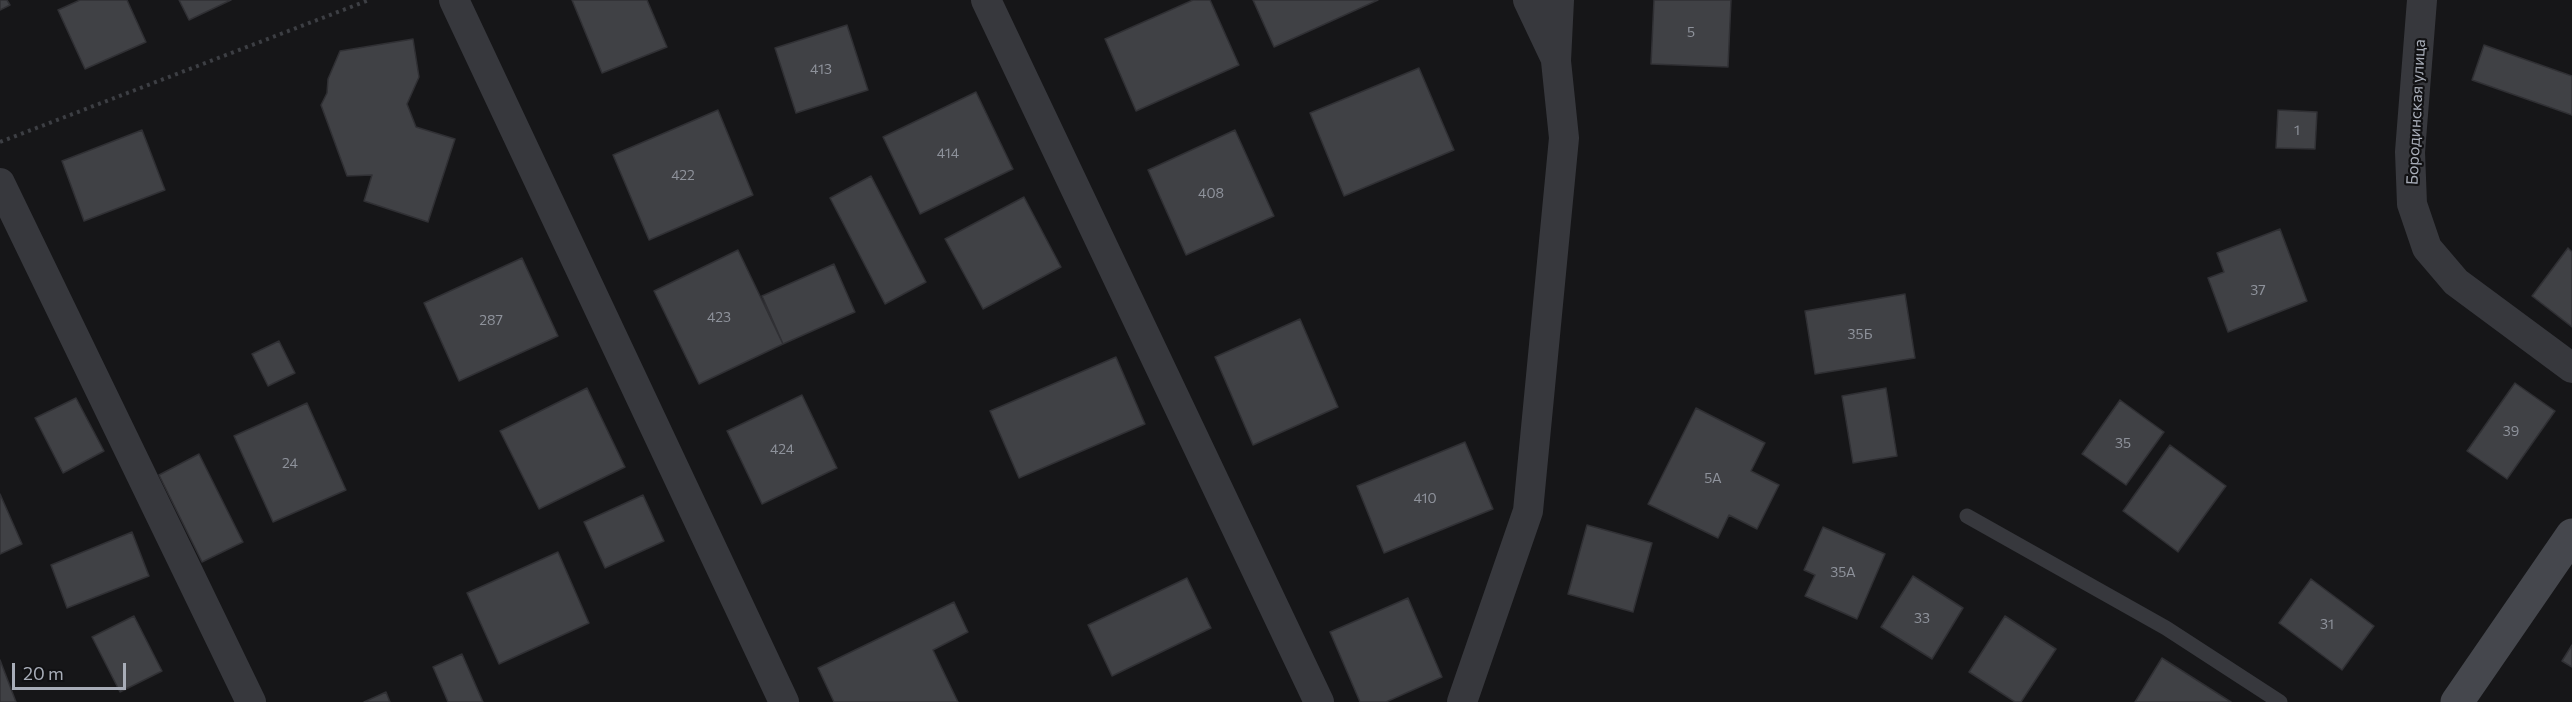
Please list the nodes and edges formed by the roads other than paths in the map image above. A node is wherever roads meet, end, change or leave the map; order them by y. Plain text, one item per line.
1 (454, 0) edge
2 (986, 0) edge
3 (1528, 0) edge
4 (1559, 0) edge
5 (2422, 0) edge
6 (1556, 61) junction
7 (0, 183) edge
8 (2572, 368) edge
9 (1967, 516) dead end
10 (2572, 535) edge
11 (251, 702) edge
12 (784, 702) edge
13 (1319, 702) edge
14 (1462, 702) edge
15 (2280, 702) edge
16 (2457, 702) edge

1 - 12 street
2 - 13 street
3 - 6 street
4 - 6 street
5 - 8 street, Бородинская улица
6 - 14 street
7 - 11 street
9 - 15 lane
10 - 16 street

